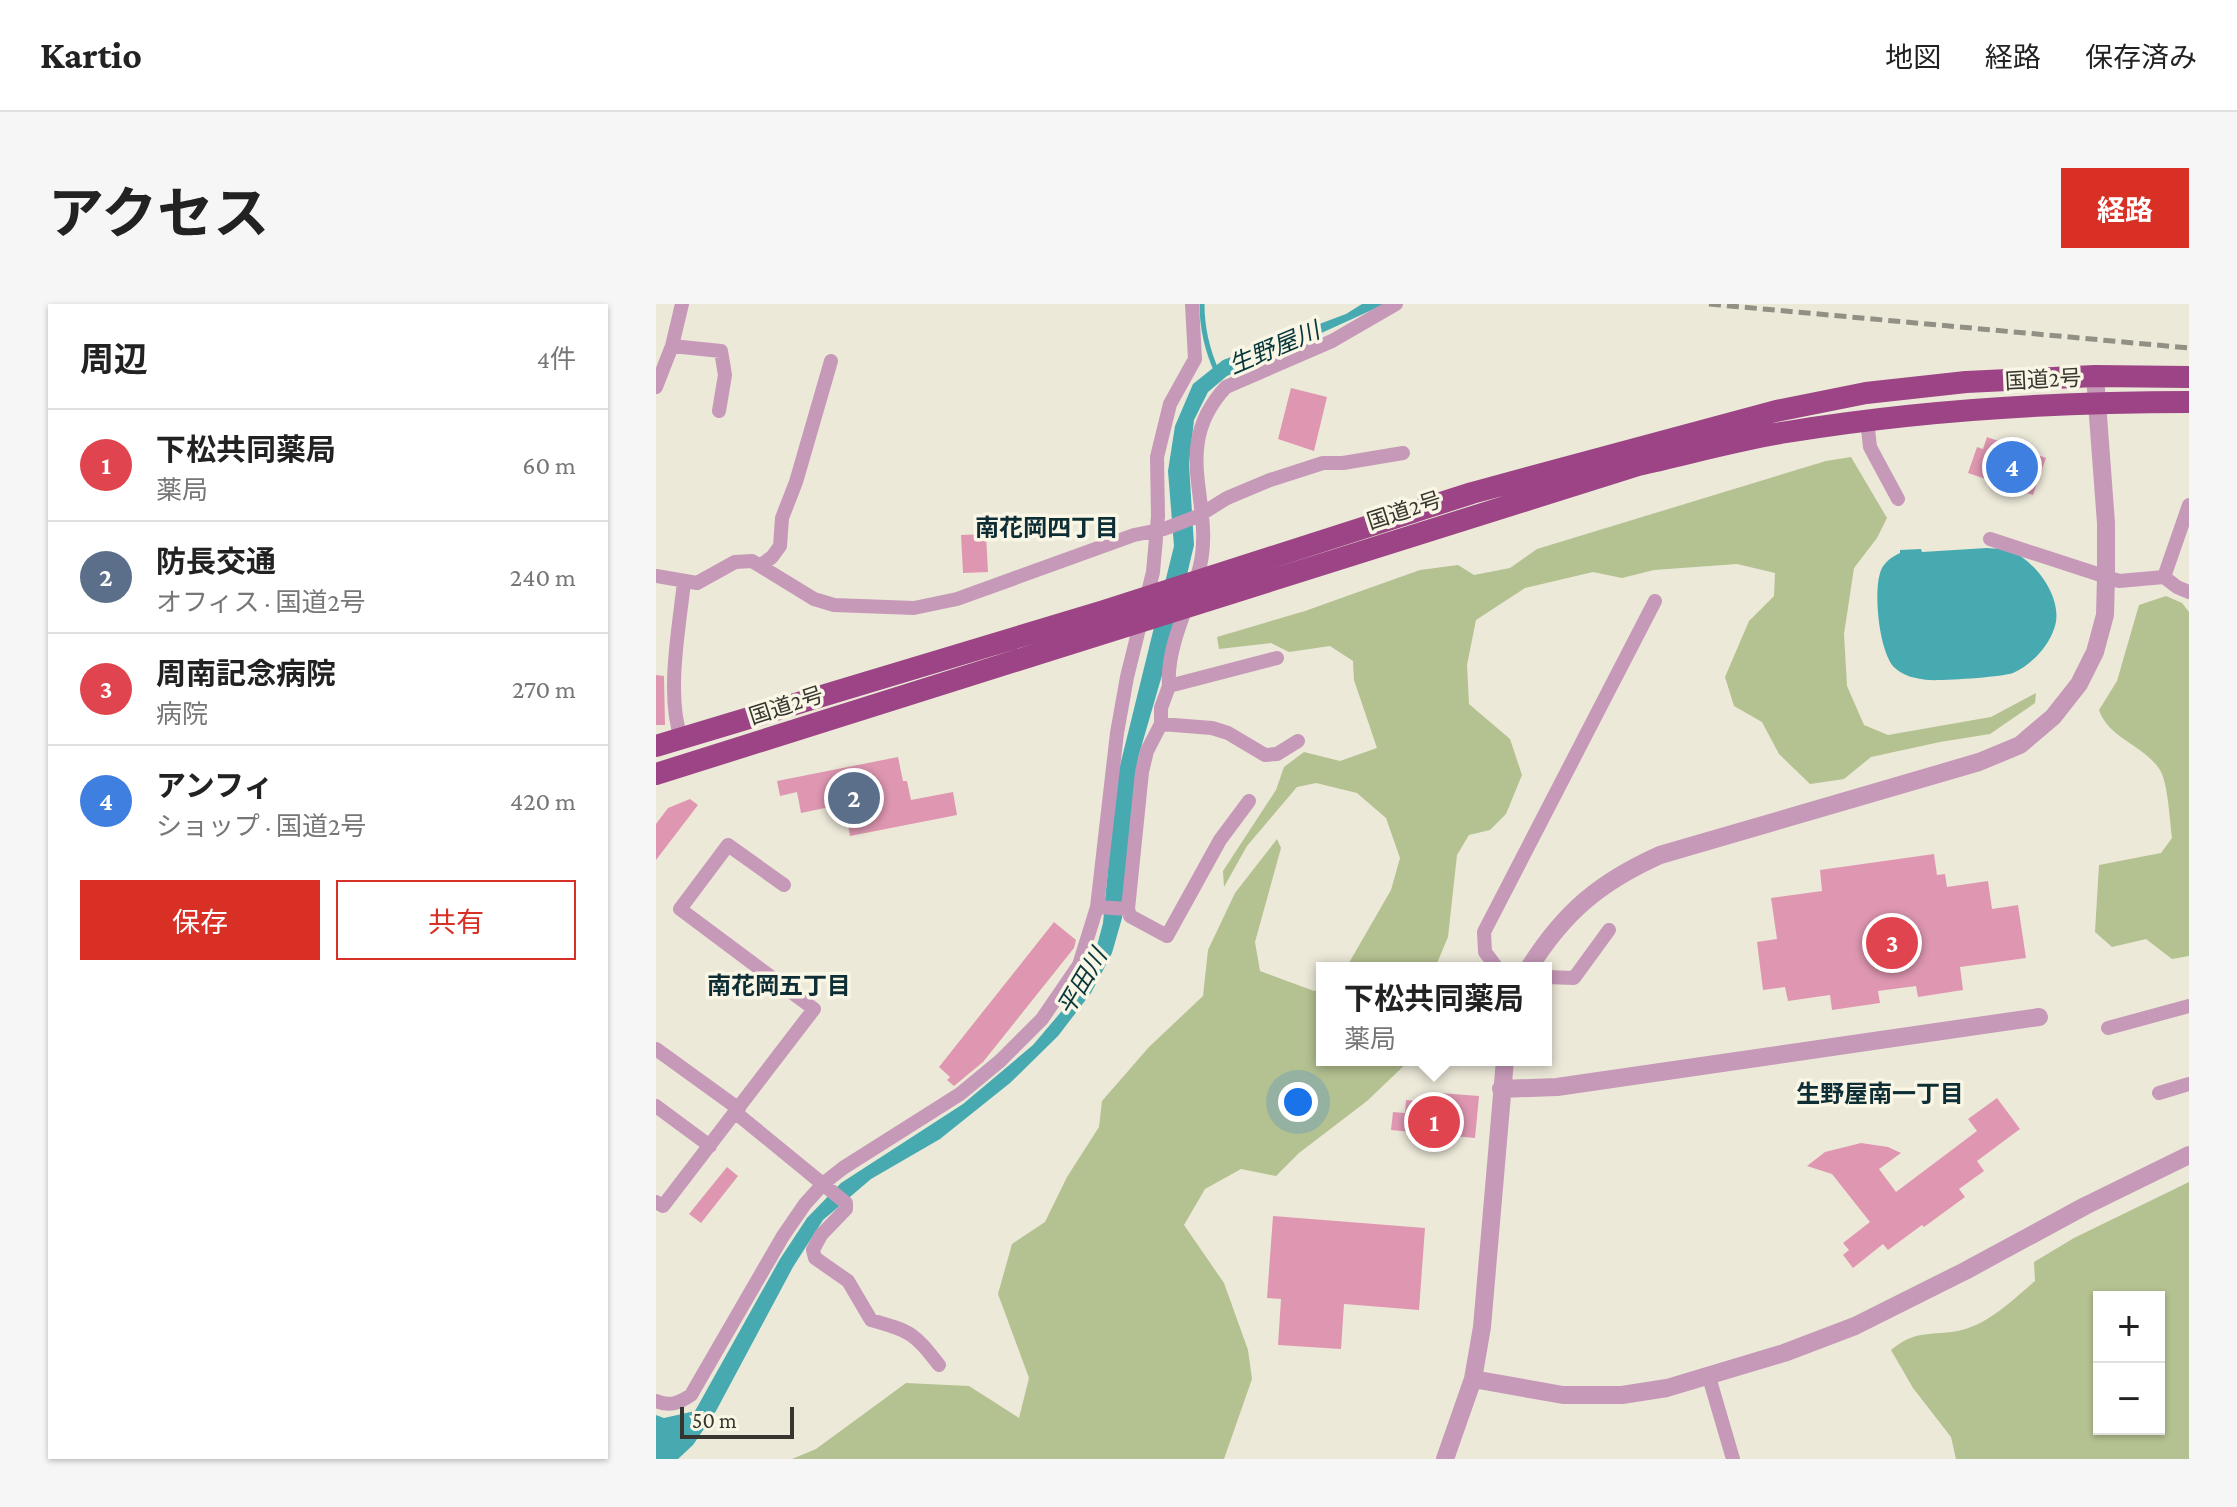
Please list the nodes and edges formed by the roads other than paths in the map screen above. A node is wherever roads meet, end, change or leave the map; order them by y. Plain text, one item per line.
1 (682, 304) edge
2 (1192, 304) edge
3 (1396, 304) edge
4 (672, 346) junction
5 (831, 361) dead end
6 (2095, 376) junction
7 (2189, 377) edge
8 (656, 387) edge
9 (2097, 402) junction
10 (2189, 402) edge
11 (719, 411) dead end
12 (1867, 420) junction
13 (1403, 453) dead end
14 (1898, 499) dead end
15 (2189, 505) edge
16 (1200, 515) junction
17 (1160, 529) junction
18 (1990, 539) dead end
19 (761, 565) junction
20 (656, 576) edge
21 (2106, 577) junction
22 (2164, 577) junction
23 (684, 582) junction
24 (2189, 592) edge
25 (1655, 601) dead end
26 (1277, 658) dead end
27 (1169, 686) junction
28 (1161, 724) junction
29 (681, 738) junction
30 (1298, 741) dead end
31 (656, 746) edge
32 (656, 774) edge
33 (1249, 801) dead end
34 (784, 885) dead end
35 (1099, 907) junction
36 (1126, 909) junction
37 (1609, 930) dead end
38 (1492, 962) edge
39 (1533, 962) edge
40 (1552, 977) edge
41 (2189, 1006) edge
42 (2039, 1017) dead end
43 (2108, 1028) dead end
44 (656, 1049) edge
45 (1504, 1066) edge
46 (2189, 1084) edge
47 (1501, 1089) junction
48 (2159, 1093) dead end
49 (656, 1106) edge
50 (737, 1111) junction
51 (710, 1146) junction
52 (2189, 1155) edge
53 (828, 1185) junction
54 (656, 1202) edge
55 (939, 1365) dead end
56 (1709, 1377) junction
57 (1473, 1379) junction
58 (656, 1401) edge
59 (1445, 1459) edge
60 (1733, 1459) edge

1 - 4 street
2 - 17 street
3 - 16 street
4 - 8 street
4 - 11 street
5 - 19 street
6 - 7 highway, 国道2号
6 - 9 street
6 - 29 highway, 国道2号
9 - 10 highway, 国道2号
9 - 12 highway, 国道2号
9 - 21 street
12 - 14 street
12 - 32 highway, 国道2号
13 - 16 street
15 - 22 street
16 - 17 street
16 - 27 street
17 - 19 street
17 - 35 street
18 - 21 street
19 - 23 street
20 - 23 street
21 - 22 street
21 - 39 street
22 - 24 street
23 - 29 street
25 - 38 street
26 - 27 street
27 - 28 street
28 - 30 street
28 - 36 street
29 - 31 highway, 国道2号
33 - 36 street
34 - 50 street
35 - 36 street
35 - 53 street
37 - 40 street
41 - 43 street
42 - 47 street
44 - 50 street
45 - 47 street
46 - 48 street
47 - 57 street
49 - 51 street
50 - 51 street
50 - 53 street
51 - 54 street
52 - 56 street
53 - 55 street
53 - 58 street
56 - 57 street
56 - 60 street
57 - 59 street

